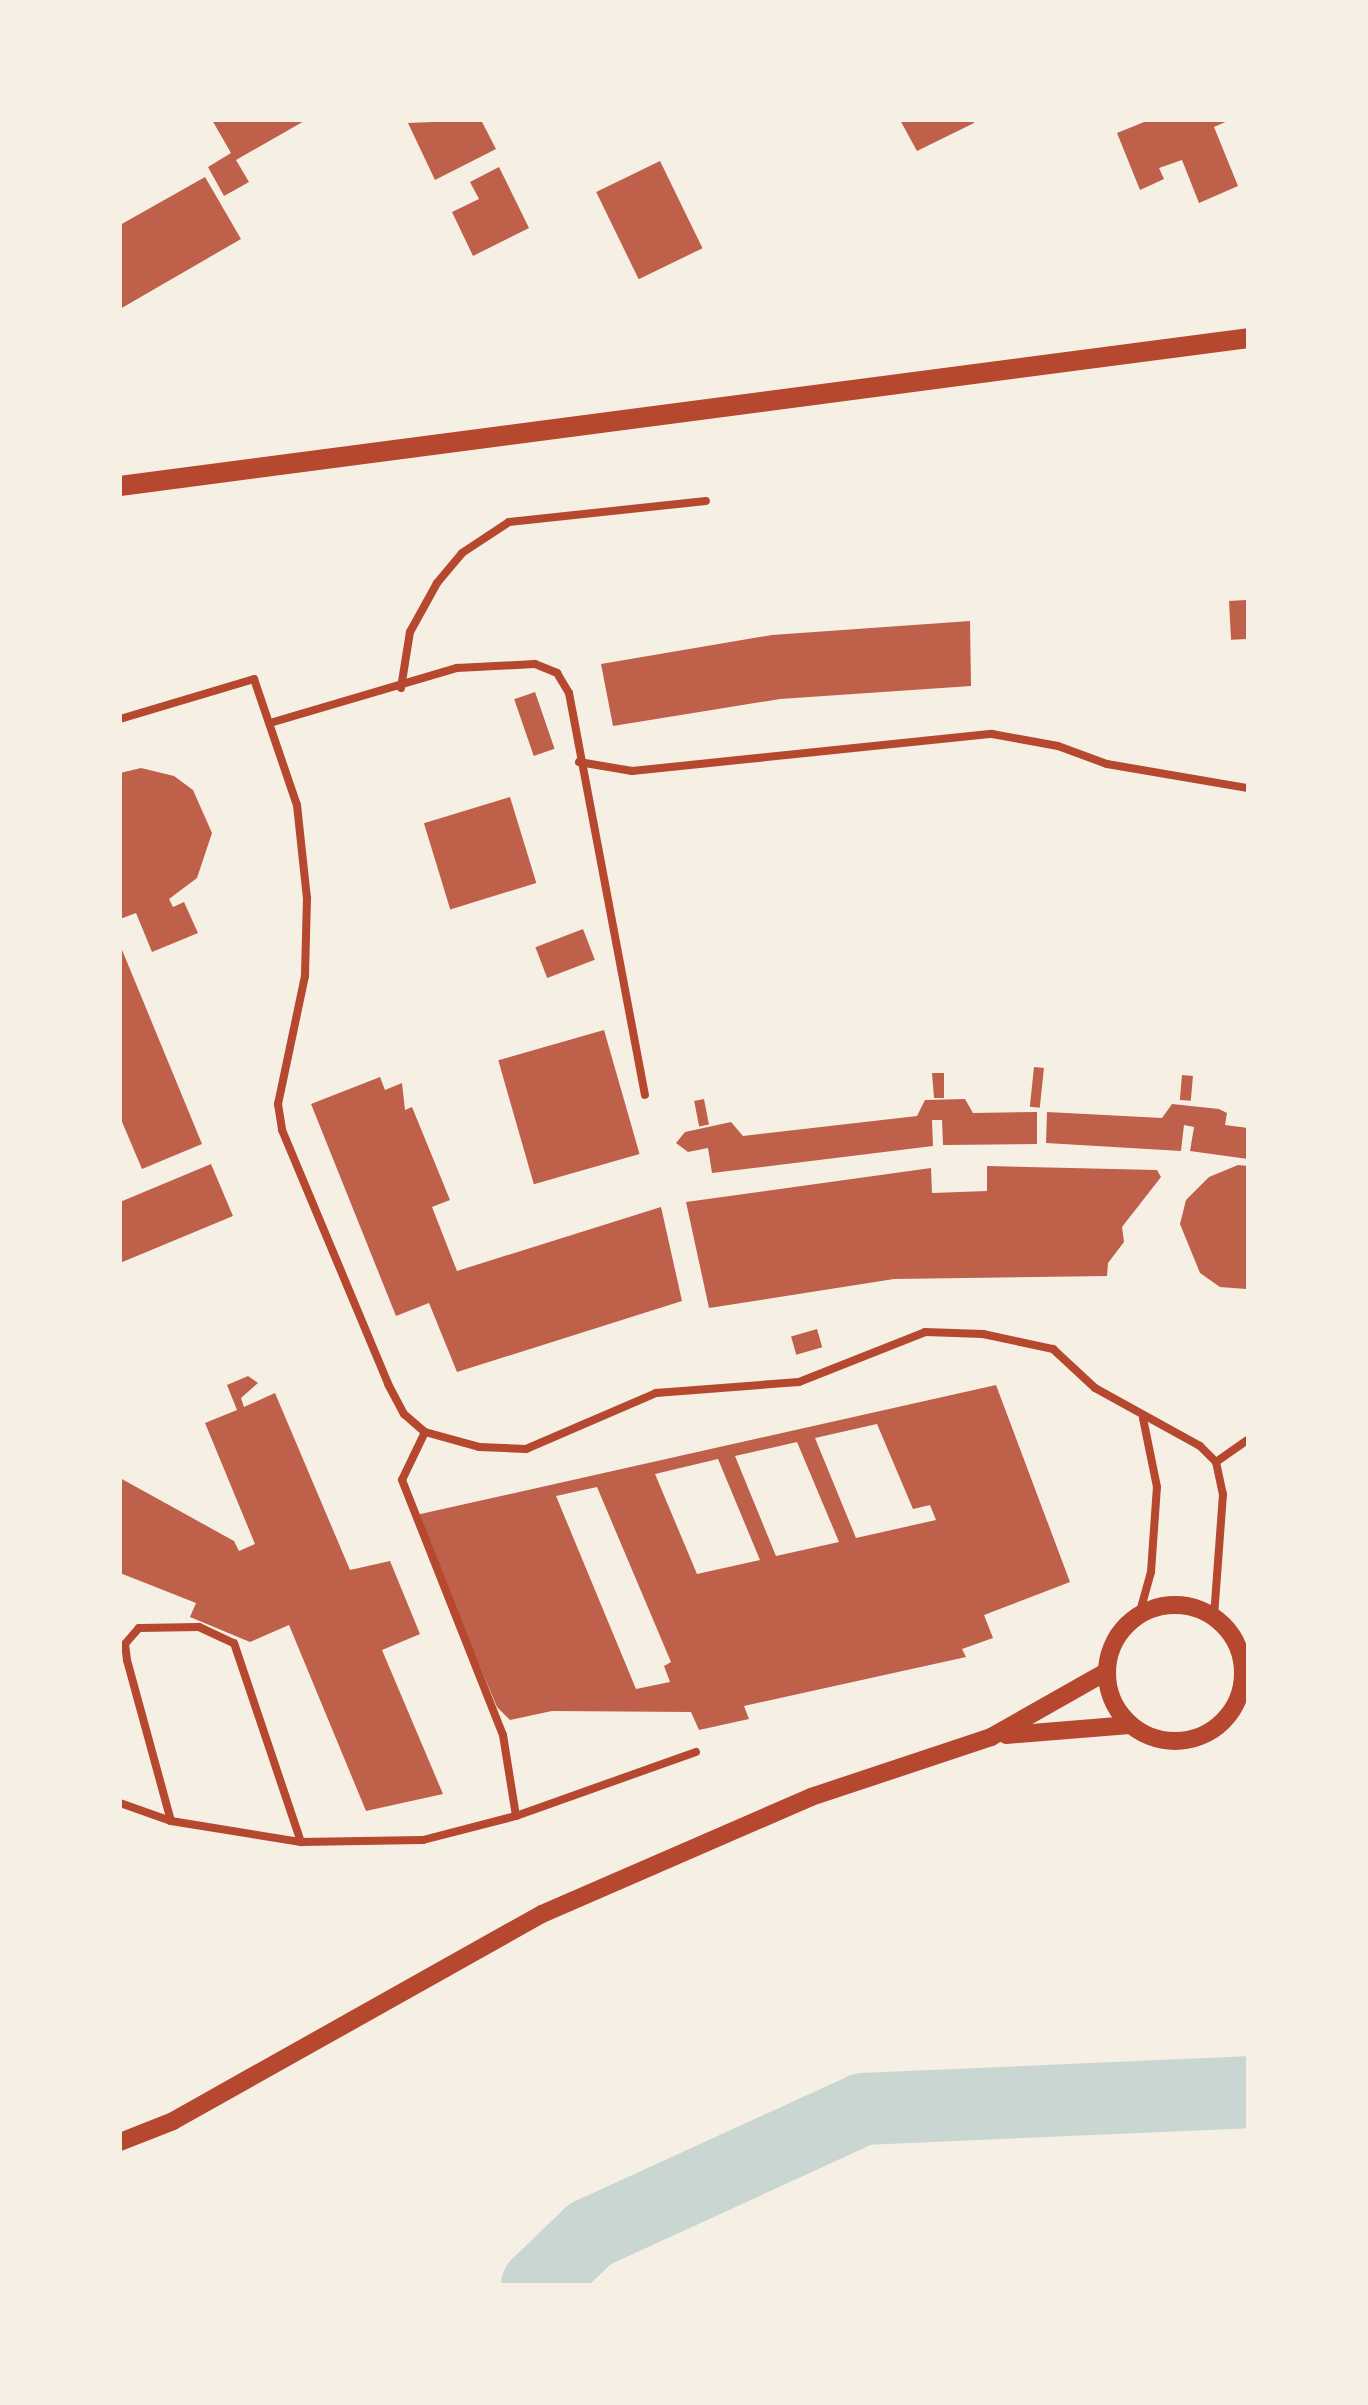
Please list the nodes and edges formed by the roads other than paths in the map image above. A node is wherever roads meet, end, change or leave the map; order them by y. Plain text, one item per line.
1 (1248, 338) edge
2 (120, 486) edge
3 (706, 501) dead end
4 (401, 688) junction
5 (120, 719) edge
6 (270, 723) junction
7 (579, 762) junction
8 (1248, 788) edge
9 (645, 1095) dead end
10 (1143, 1418) junction
11 (425, 1432) junction
12 (1248, 1440) edge
13 (1216, 1462) junction
14 (1139, 1615) junction
15 (1214, 1618) junction
16 (1242, 1648) edge
17 (1106, 1672) junction
18 (1242, 1702) edge
19 (1130, 1725) junction
20 (991, 1737) junction
21 (696, 1752) dead end
22 (120, 1803) edge
23 (516, 1816) junction
24 (171, 1821) junction
25 (300, 1842) junction
26 (120, 2142) edge

1 - 2 main road
3 - 4 lane
4 - 6 lane
4 - 7 lane
5 - 6 lane
6 - 11 lane
7 - 8 lane
7 - 9 lane
10 - 11 lane
10 - 13 lane
10 - 14 lane
11 - 23 lane
12 - 13 lane
13 - 15 lane
14 - 15 street
14 - 17 street
15 - 16 street
16 - 18 street
17 - 19 street
17 - 20 street
18 - 19 street
19 - 20 street
20 - 26 street
21 - 23 lane
22 - 24 lane
23 - 25 lane
24 - 25 lane
24 - 25 lane

